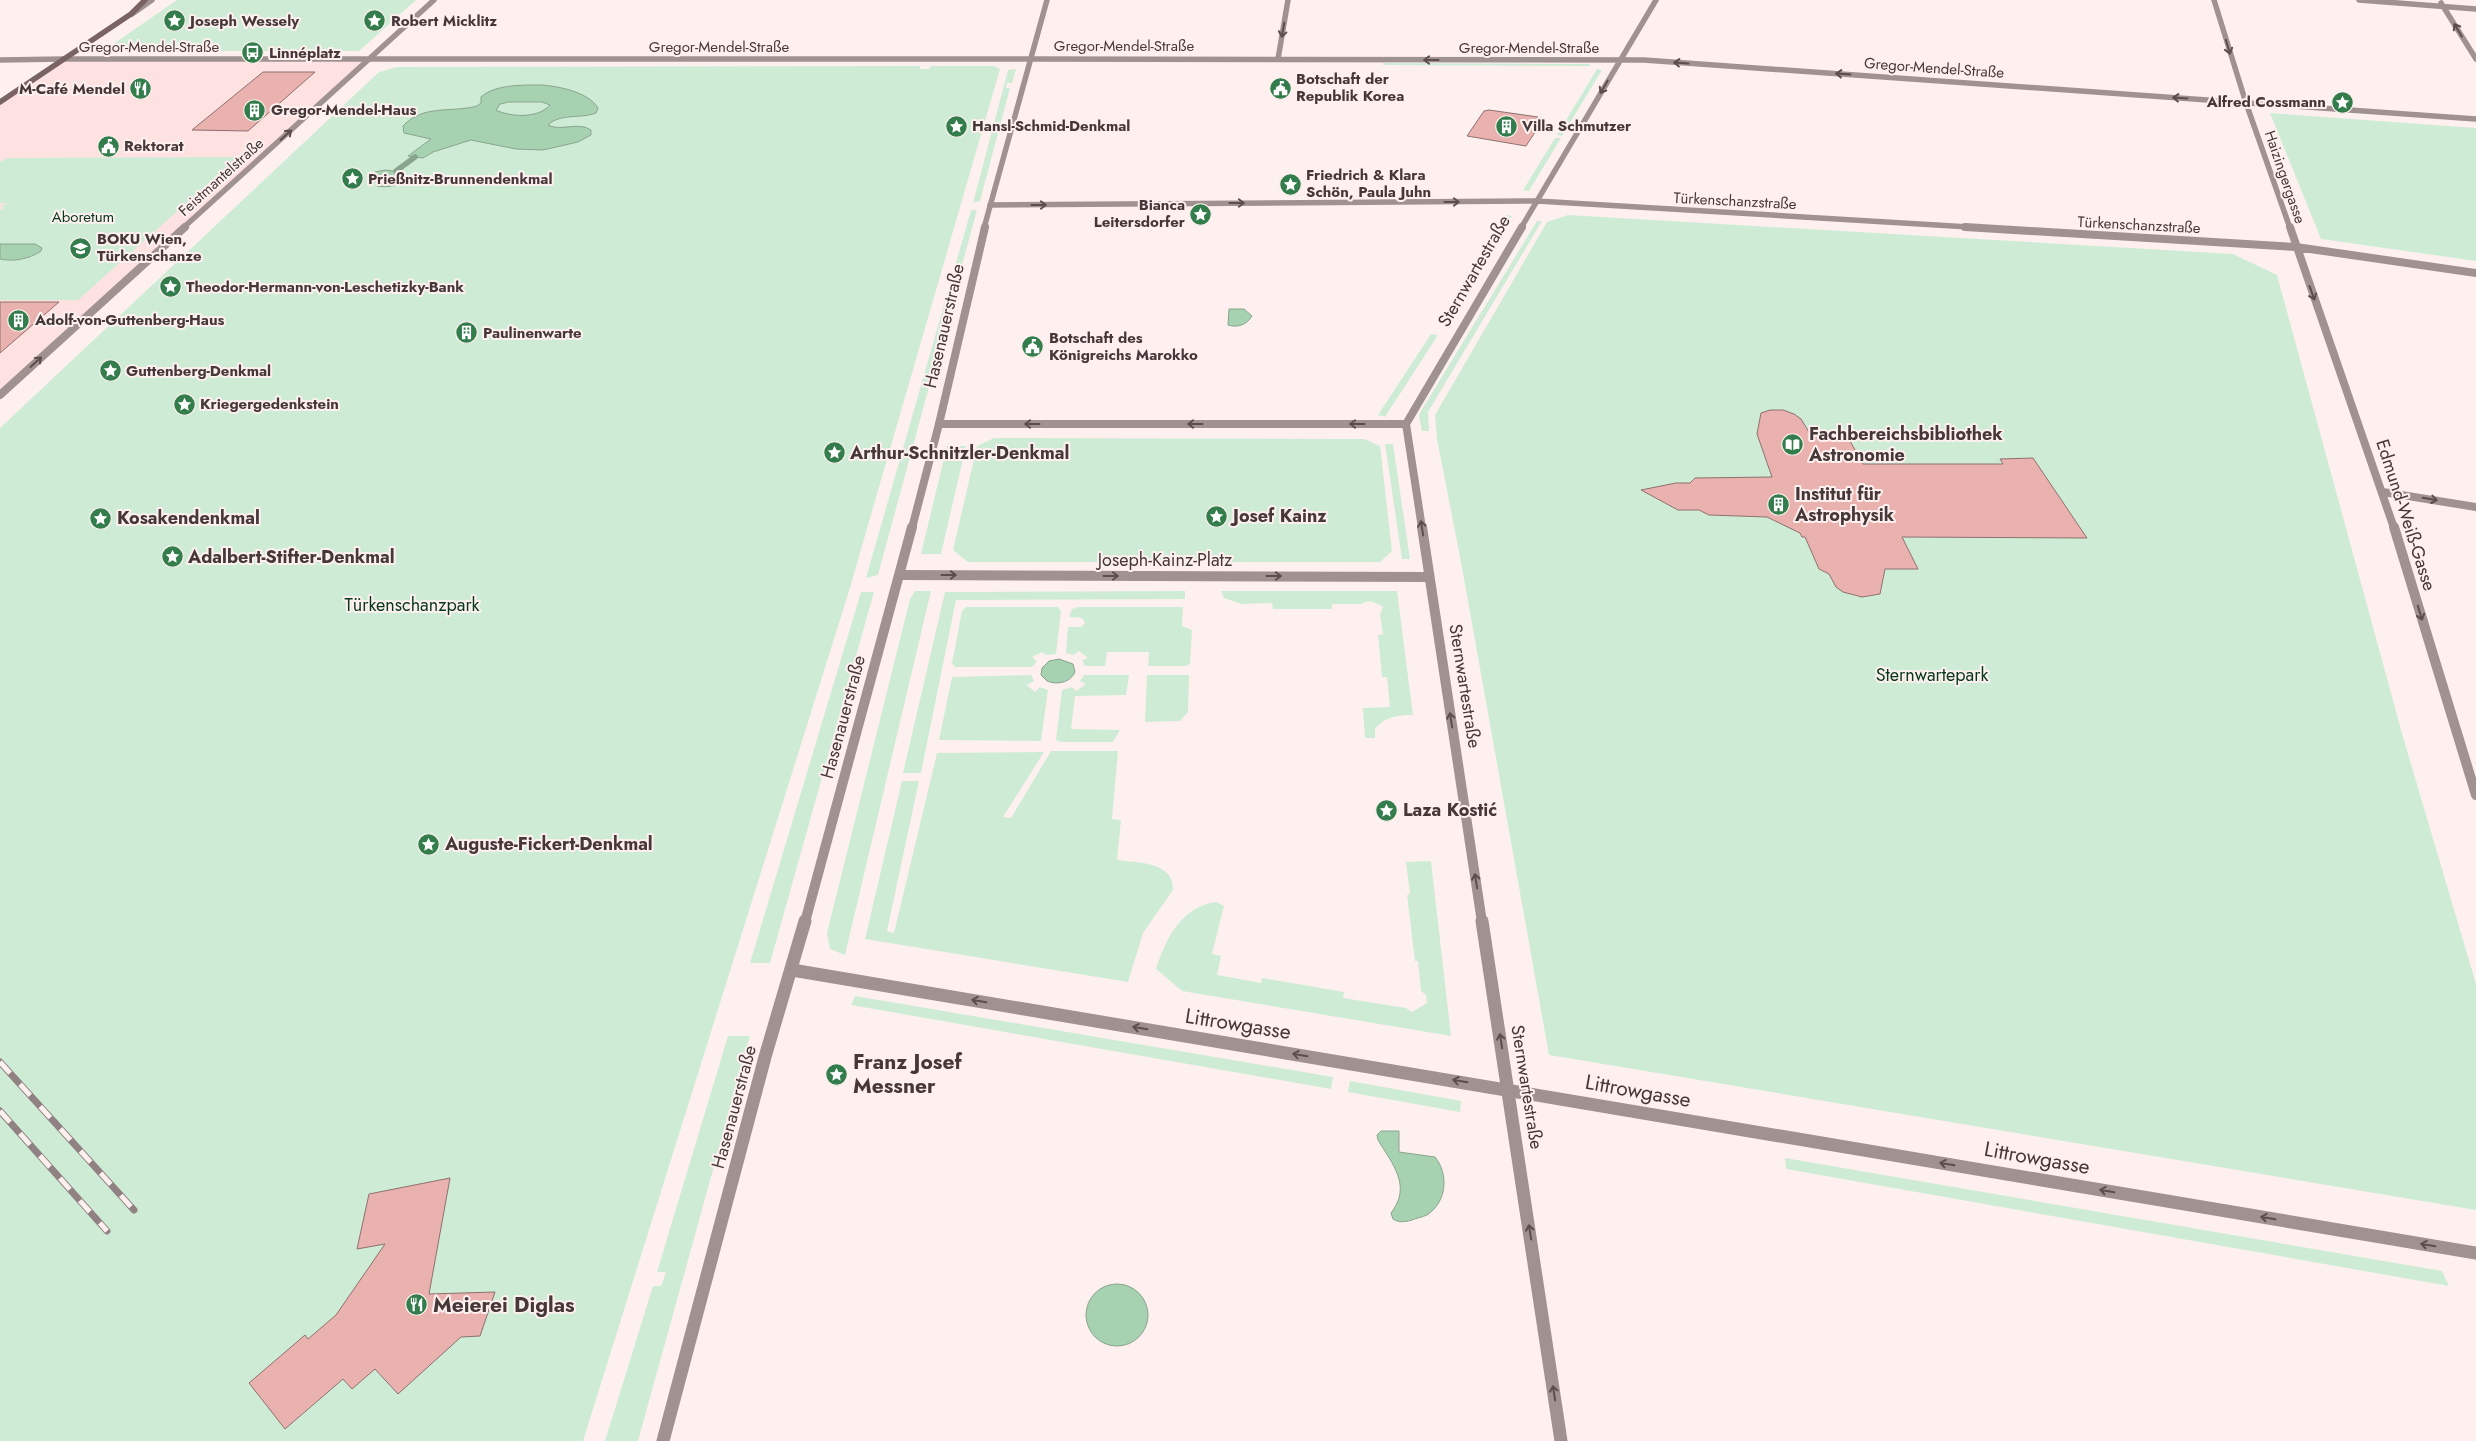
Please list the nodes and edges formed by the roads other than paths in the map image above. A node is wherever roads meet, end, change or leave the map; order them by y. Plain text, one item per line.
1 (144, 0) edge
2 (152, 0) edge
3 (434, 0) edge
4 (1047, 0) edge
5 (1288, 0) edge
6 (1656, 0) edge
7 (2214, 0) edge
8 (2359, 0) edge
9 (2440, 0) edge
10 (2444, 6) junction
11 (2476, 8) edge
12 (131, 14) junction
13 (1031, 58) junction
14 (1278, 59) junction
15 (2476, 59) edge
16 (0, 60) edge
17 (64, 60) junction
18 (369, 60) junction
19 (1619, 61) junction
20 (0, 102) edge
21 (2246, 103) junction
22 (2476, 119) edge
23 (1537, 201) junction
24 (990, 205) junction
25 (2296, 247) junction
26 (2476, 272) edge
27 (0, 395) edge
28 (939, 424) junction
29 (1406, 424) junction
30 (2383, 492) junction
31 (2476, 507) edge
32 (900, 575) junction
33 (1429, 576) junction
34 (2476, 795) edge
35 (792, 970) junction
36 (1508, 1089) junction
37 (2476, 1253) edge
38 (663, 1441) edge
39 (1561, 1441) edge

1 - 12 main road
2 - 12 street
3 - 18 street
4 - 13 street, Hasenauerstraße
5 -> 14 street
6 - 19 street, Sternwartestraße
7 -> 21 street, Haizingergasse
8 - 10 street
9 - 10 street
10 - 11 street
15 -> 10 street
12 - 17 main road
13 - 14 street, Gregor-Mendel-Straße
13 - 18 street, Gregor-Mendel-Straße
13 - 24 street, Hasenauerstraße
19 -> 14 street, Gregor-Mendel-Straße
16 - 17 street, Gregor-Mendel-Straße
17 - 18 street, Gregor-Mendel-Straße
17 - 20 main road
27 -> 18 street, Feistmantelstraße
21 -> 19 street, Gregor-Mendel-Straße
19 -> 23 street, Sternwartestraße
21 - 22 street, Gregor-Mendel-Straße
21 - 25 street, Haizingergasse
24 -> 23 street, Türkenschanzstraße
23 - 25 street, Türkenschanzstraße
23 - 29 street, Sternwartestraße
24 - 28 street, Hasenauerstraße
25 - 26 street, Türkenschanzstraße
25 -> 30 street, Edmund-Weiß-Gasse
29 -> 28 street
28 - 32 street, Hasenauerstraße
33 -> 29 street, Sternwartestraße
30 -> 31 street
30 -> 34 street, Edmund-Weiß-Gasse
32 -> 33 street, Joseph-Kainz-Platz
32 - 35 street, Hasenauerstraße
36 -> 33 street, Sternwartestraße
36 -> 35 street, Littrowgasse
35 - 38 street, Hasenauerstraße
37 -> 36 street, Littrowgasse
39 -> 36 street, Sternwartestraße

